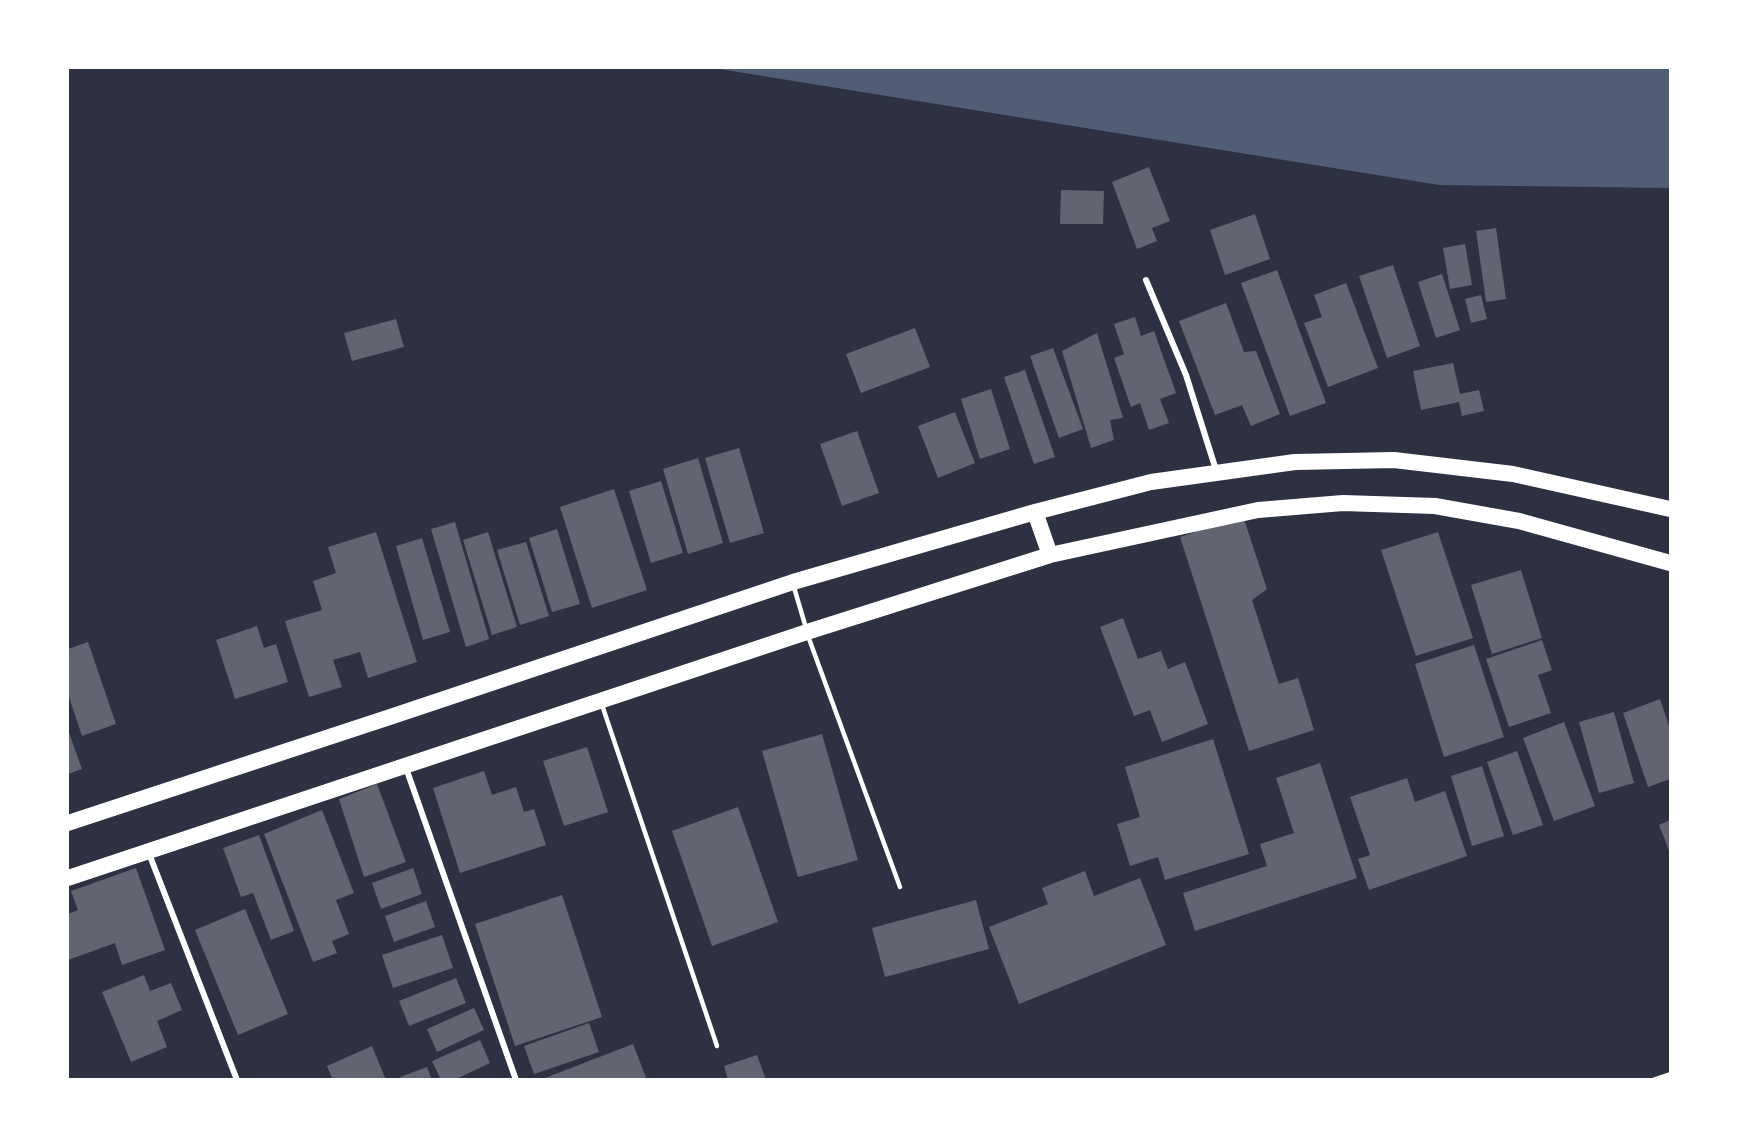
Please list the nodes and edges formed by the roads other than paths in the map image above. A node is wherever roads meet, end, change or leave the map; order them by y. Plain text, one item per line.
1 (1146, 280) dead end
2 (1217, 473) junction
3 (1671, 509) edge
4 (1035, 512) junction
5 (1050, 555) junction
6 (1671, 563) edge
7 (792, 582) junction
8 (807, 632) junction
9 (600, 700) junction
10 (405, 765) junction
11 (68, 823) edge
12 (148, 851) junction
13 (68, 878) edge
14 (900, 887) dead end
15 (717, 1046) dead end
16 (1671, 1076) edge
17 (237, 1080) edge
18 (516, 1080) edge
19 (1655, 1080) edge

1 - 2 street
2 - 3 highway
2 - 4 highway
4 - 5 highway
4 - 7 highway
5 - 6 highway
5 - 8 highway
7 - 8 lane
7 - 11 highway
8 - 9 highway
8 - 14 lane
9 - 10 highway
9 - 15 lane
10 - 12 highway
10 - 18 street
12 - 13 highway
12 - 17 street
16 - 19 street

